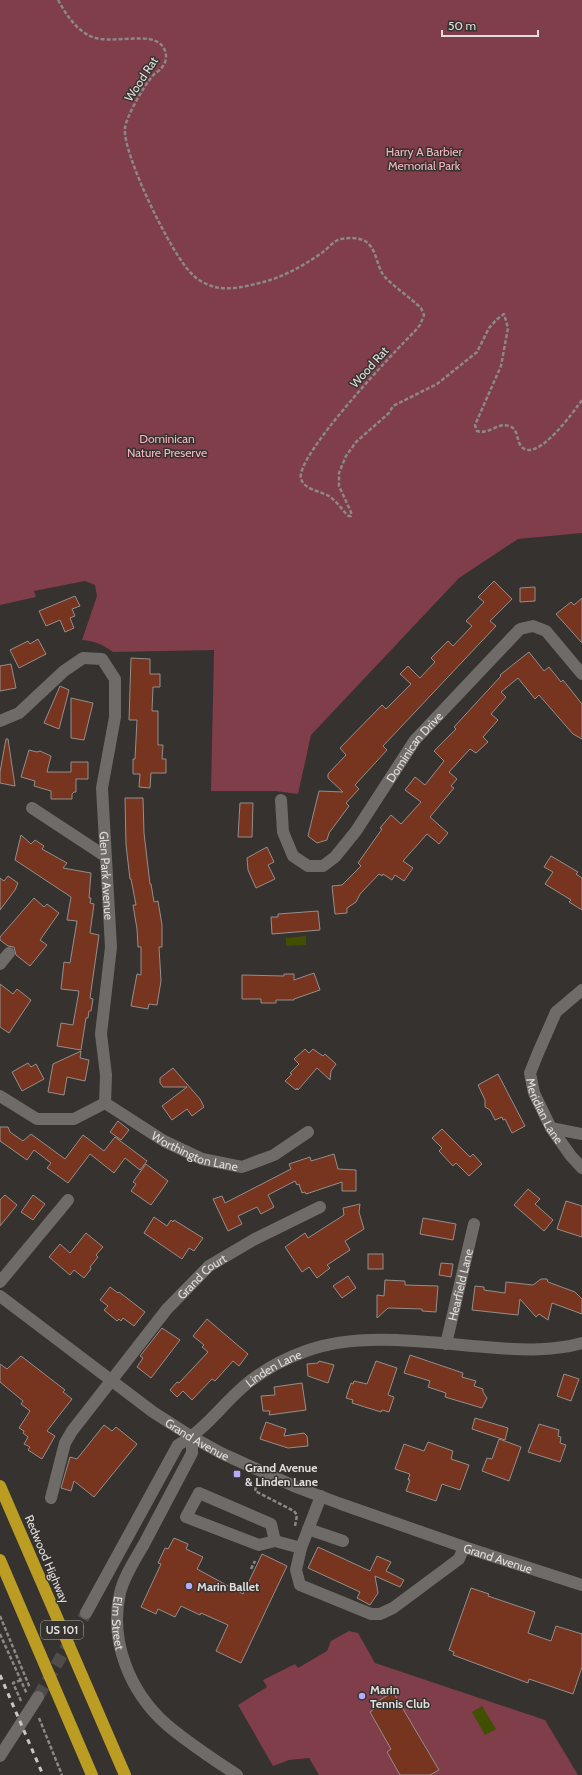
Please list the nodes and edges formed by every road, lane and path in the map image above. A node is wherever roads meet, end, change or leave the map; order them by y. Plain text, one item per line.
1 (58, 0) edge
2 (582, 400) edge
3 (582, 674) edge
4 (0, 721) edge
5 (281, 800) dead end
6 (32, 808) dead end
7 (105, 856) junction
8 (9, 953) dead end
9 (0, 964) edge
10 (582, 990) edge
11 (0, 1096) edge
12 (105, 1103) junction
13 (551, 1128) junction
14 (308, 1132) dead end
15 (582, 1134) edge
16 (582, 1168) edge
17 (68, 1200) dead end
18 (320, 1206) dead end
19 (474, 1224) dead end
20 (0, 1282) edge
21 (0, 1296) edge
22 (582, 1343) edge
23 (446, 1344) junction
24 (111, 1381) junction
25 (192, 1437) junction
26 (0, 1486) edge
27 (256, 1487) dead end
28 (321, 1496) junction
29 (51, 1498) dead end
30 (295, 1526) dead end
31 (308, 1528) junction
32 (275, 1541) junction
33 (343, 1541) dead end
34 (464, 1547) junction
35 (300, 1548) junction
36 (0, 1560) edge
37 (255, 1561) dead end
38 (251, 1569) dead end
39 (582, 1585) edge
40 (86, 1613) tunnel mouth
41 (0, 1616) edge
42 (0, 1634) edge
43 (21, 1680) junction
44 (23, 1684) dead end
45 (31, 1687) dead end
46 (38, 1697) tunnel mouth
47 (22, 1704) dead end
48 (41, 1724) dead end
49 (0, 1756) edge
50 (62, 1775) edge
51 (92, 1775) edge
52 (124, 1775) edge
53 (237, 1775) edge

1 - 2 path, Wood Rat
3 - 5 street, Dominican Drive
4 - 7 street, Glen Park Avenue
6 - 7 street
7 - 12 street, Glen Park Avenue
8 - 9 street
10 - 13 street, Meridian Lane
11 - 12 street
12 - 14 street, Worthington Lane
13 - 15 street
13 - 16 street, Meridian Lane
17 - 20 street
18 - 24 street, Grand Court
19 - 23 street, Hearfield Lane
21 - 24 street, Grand Avenue
22 - 23 street, Linden Lane
23 - 25 street, Linden Lane
24 - 25 street, Grand Avenue
24 - 29 street, Grand Court
25 - 28 street, Grand Avenue
25 - 40 street, Linden Lane
25 - 53 street, Elm Street
26 - 52 highway, Redwood Highway / US 101
27 - 30 path
28 - 31 street
28 - 34 street, Grand Avenue
31 - 33 street
31 - 35 street
32 - 32 street
32 - 35 street
34 - 35 street
34 - 39 street, Grand Avenue
36 - 51 highway, US 101
37 - 38 path
41 - 45 path
42 - 43 path
43 - 44 path
43 - 47 path
46 - 49 street
48 - 50 path

